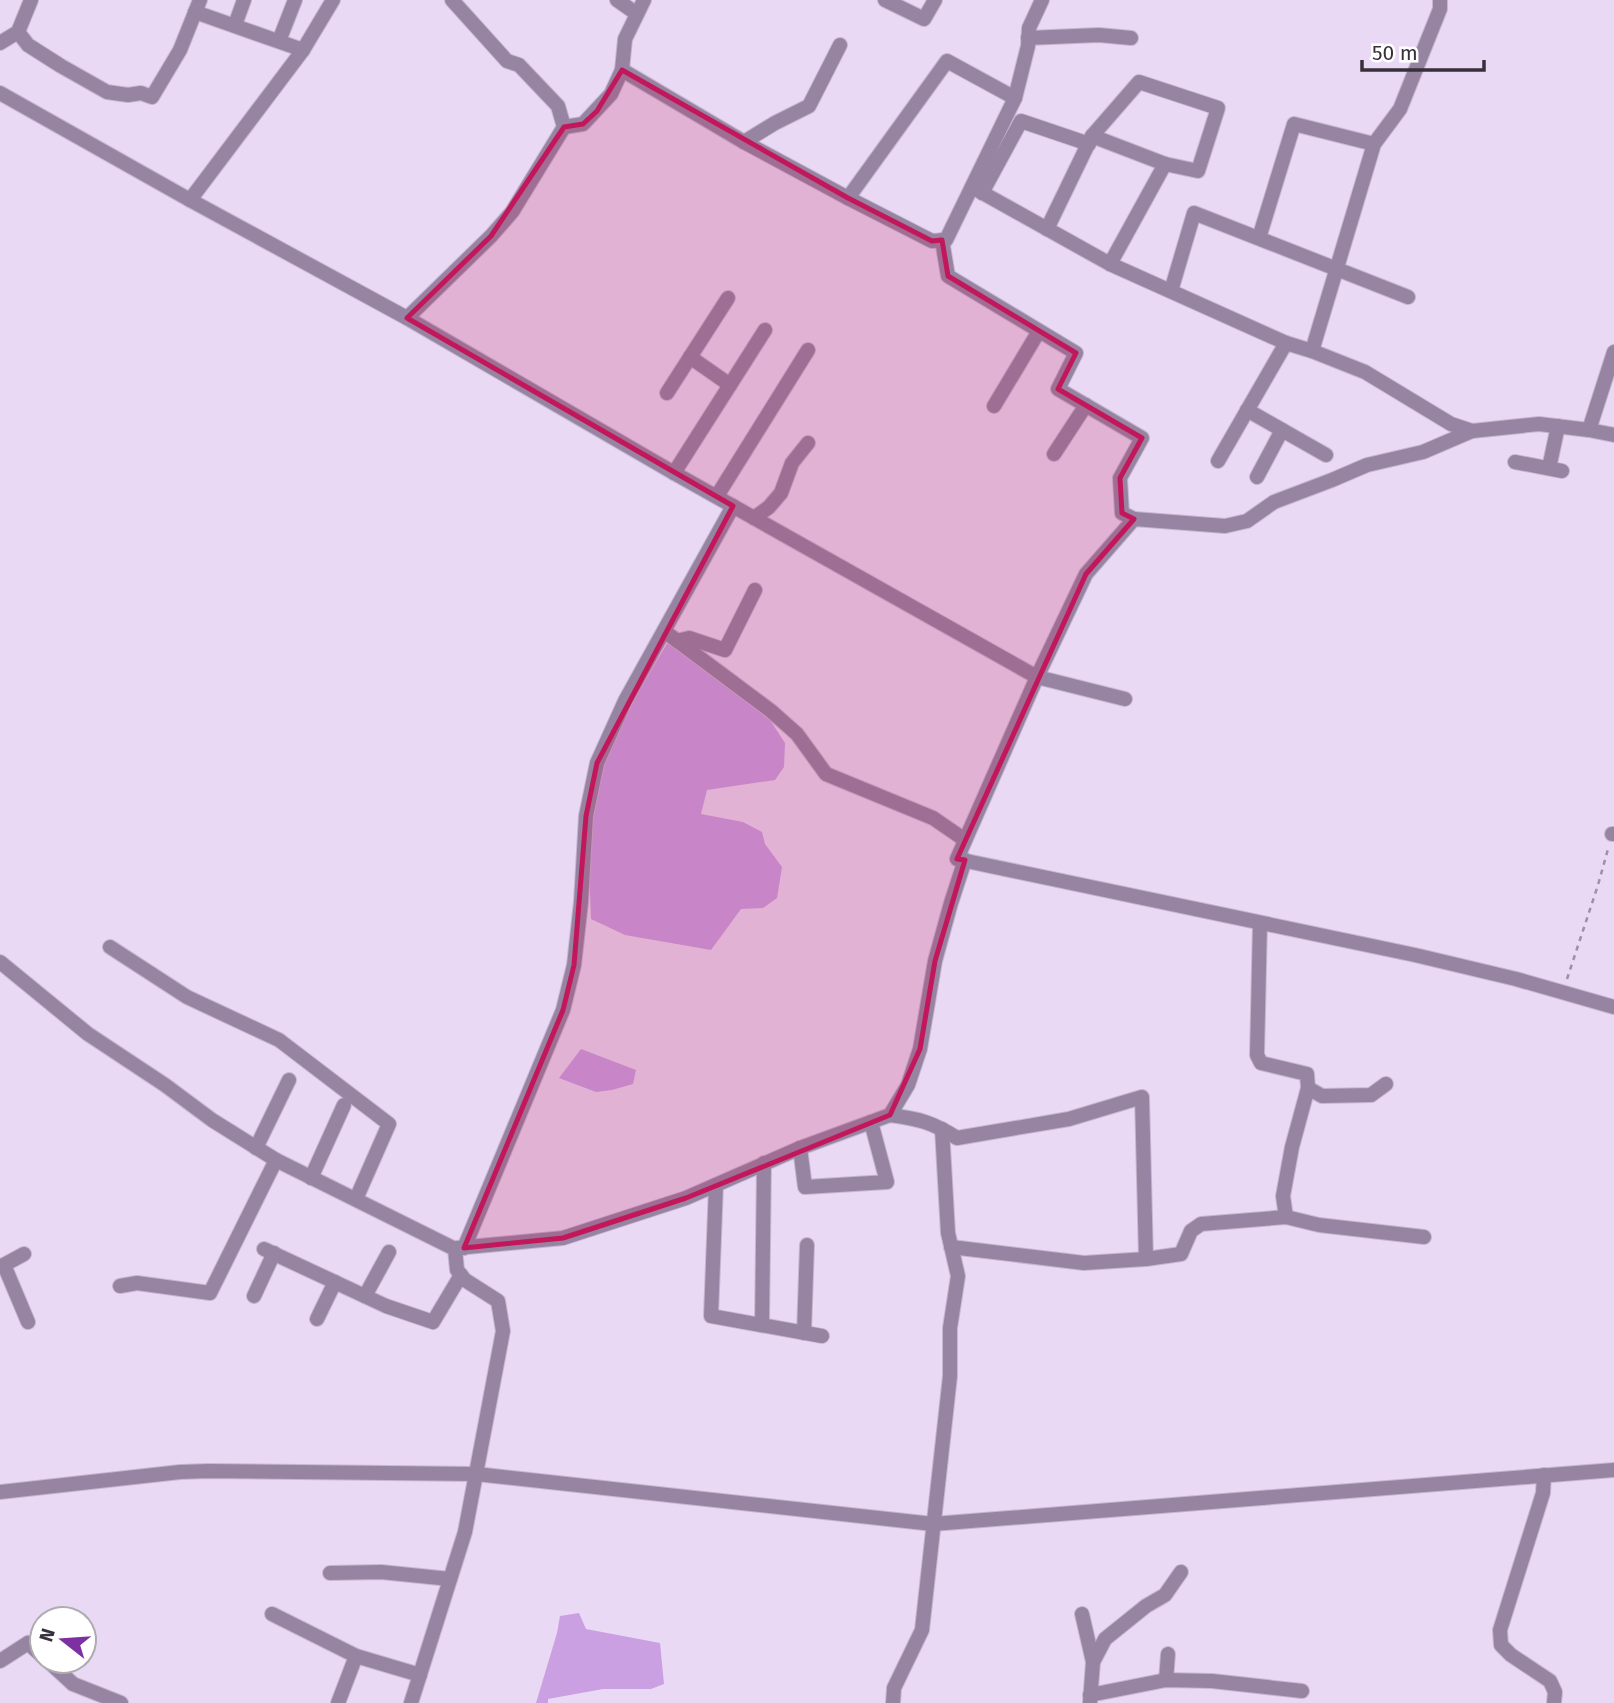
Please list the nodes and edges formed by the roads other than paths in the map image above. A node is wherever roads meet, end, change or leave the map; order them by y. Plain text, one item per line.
1 (31, 0) edge
2 (244, 0) edge
3 (295, 0) edge
4 (333, 0) edge
5 (452, 0) edge
6 (617, 0) edge
7 (644, 0) edge
8 (885, 0) edge
9 (934, 0) edge
10 (1042, 0) edge
11 (1440, 0) edge
12 (197, 6) edge
13 (637, 14) junction
14 (235, 25) junction
15 (18, 32) junction
16 (1028, 38) junction
17 (1131, 38) dead end
18 (279, 41) junction
19 (0, 43) edge
20 (840, 45) dead end
21 (303, 50) junction
22 (622, 70) junction
23 (0, 93) edge
24 (1015, 98) junction
25 (564, 127) junction
26 (1091, 140) junction
27 (744, 142) junction
28 (1374, 144) junction
29 (1165, 164) junction
30 (977, 190) junction
31 (848, 198) junction
32 (190, 200) junction
33 (1047, 229) junction
34 (1259, 238) junction
35 (942, 240) junction
36 (1110, 264) junction
37 (1337, 269) junction
38 (1171, 291) junction
39 (1408, 297) dead end
40 (728, 298) dead end
41 (407, 318) junction
42 (765, 330) dead end
43 (1040, 331) junction
44 (1286, 342) junction
45 (808, 350) dead end
46 (1312, 351) junction
47 (1614, 352) edge
48 (690, 357) junction
49 (730, 385) junction
50 (667, 393) dead end
51 (1086, 405) junction
52 (994, 406) dead end
53 (1247, 410) junction
54 (1558, 426) junction
55 (1282, 430) junction
56 (1589, 430) junction
57 (1472, 431) junction
58 (1614, 435) edge
59 (808, 443) dead end
60 (1054, 454) dead end
61 (1326, 455) dead end
62 (1217, 461) dead end
63 (1515, 462) dead end
64 (674, 473) junction
65 (1257, 477) dead end
66 (717, 496) junction
67 (733, 506) junction
68 (754, 518) junction
69 (1134, 519) junction
70 (755, 590) dead end
71 (664, 631) junction
72 (677, 641) junction
73 (1037, 677) junction
74 (1125, 699) dead end
75 (965, 840) junction
76 (965, 860) junction
77 (1259, 923) junction
78 (110, 947) dead end
79 (0, 962) edge
80 (1614, 1007) edge
81 (289, 1080) dead end
82 (1386, 1084) dead end
83 (1308, 1088) junction
84 (344, 1105) dead end
85 (890, 1115) junction
86 (871, 1122) junction
87 (942, 1129) junction
88 (256, 1148) junction
89 (800, 1148) junction
90 (276, 1160) junction
91 (764, 1163) junction
92 (312, 1178) junction
93 (716, 1185) junction
94 (356, 1199) junction
95 (1286, 1217) junction
96 (1424, 1237) dead end
97 (807, 1245) dead end
98 (951, 1247) junction
99 (460, 1248) junction
100 (389, 1252) dead end
101 (24, 1254) dead end
102 (1146, 1259) junction
103 (2, 1266) edge
104 (461, 1275) junction
105 (335, 1282) junction
106 (120, 1286) dead end
107 (254, 1296) dead end
108 (365, 1296) junction
109 (317, 1319) dead end
110 (28, 1322) dead end
111 (762, 1325) junction
112 (804, 1333) junction
113 (822, 1336) dead end
114 (1614, 1470) edge
115 (476, 1474) junction
116 (1544, 1475) junction
117 (0, 1492) edge
118 (933, 1524) junction
119 (1181, 1572) dead end
120 (330, 1573) dead end
121 (450, 1579) junction
122 (272, 1614) dead end
123 (1082, 1614) dead end
124 (28, 1643) edge
125 (1168, 1654) dead end
126 (356, 1656) junction
127 (0, 1661) edge
128 (1093, 1662) junction
129 (63, 1675) edge
130 (420, 1675) junction
131 (1167, 1680) junction
132 (1302, 1691) dead end
133 (1090, 1699) edge
134 (121, 1703) edge
135 (338, 1703) edge
136 (411, 1703) edge
137 (893, 1703) edge
138 (1554, 1703) edge

1 - 15 street
2 - 14 street
3 - 18 street
4 - 21 street
5 - 25 street
6 - 13 street
7 - 13 street
8 - 9 street
10 - 16 street
11 - 28 street
12 - 14 street
12 - 15 street
13 - 22 street
14 - 18 street
15 - 19 street
16 - 17 street
16 - 24 street
18 - 21 street
20 - 27 street
21 - 32 street
22 - 25 street
22 - 27 street
23 - 32 street
24 - 30 street
24 - 31 street
25 - 41 street
26 - 29 street
26 - 29 street
26 - 30 street
26 - 33 street
27 - 31 street
28 - 34 street
28 - 37 street
29 - 36 street
30 - 33 street
30 - 35 street
31 - 35 street
32 - 41 street
33 - 36 street
34 - 37 street
34 - 38 street
35 - 43 street
36 - 38 street
37 - 39 street
37 - 46 street
38 - 44 street
40 - 48 street
41 - 64 street
42 - 49 street
43 - 51 street
43 - 52 street
44 - 46 street
44 - 53 street
45 - 66 street
46 - 57 street
47 - 56 street
48 - 49 street
48 - 50 street
49 - 64 street
51 - 60 street
51 - 69 street
53 - 55 street
53 - 62 street
54 - 56 street
54 - 57 street
54 - 63 street
55 - 61 street
55 - 65 street
56 - 58 street
57 - 69 street
59 - 68 street
64 - 66 street
66 - 67 street
67 - 68 street
67 - 71 street
68 - 73 street
69 - 73 street
70 - 72 street
71 - 72 street
71 - 99 street
72 - 75 street
73 - 74 street
73 - 75 street
75 - 76 street
76 - 77 street
76 - 85 street
77 - 80 street
77 - 83 street
78 - 94 street
79 - 88 street
81 - 88 street
82 - 83 street
83 - 95 street
84 - 92 street
85 - 86 street
85 - 87 street
86 - 89 street
86 - 89 street
87 - 98 street
87 - 102 street
88 - 90 street
89 - 91 street
90 - 92 street
90 - 106 street
91 - 93 street
91 - 111 street
92 - 94 street
93 - 99 street
93 - 111 street
94 - 99 street
95 - 96 street
95 - 102 street
97 - 112 street
98 - 102 street
98 - 118 street
99 - 104 street
100 - 108 street
101 - 103 street
103 - 110 street
104 - 108 street
104 - 115 street
105 - 107 street
105 - 108 street
105 - 109 street
111 - 112 street
112 - 113 street
114 - 116 street
115 - 117 street
115 - 118 street
115 - 121 street
116 - 118 street
116 - 138 street
118 - 137 street
119 - 128 street
120 - 121 street
121 - 130 street
122 - 126 street
123 - 128 street
124 - 127 street
125 - 131 street
126 - 130 street
126 - 135 street
128 - 133 street
129 - 134 street
130 - 136 street
131 - 132 street
131 - 133 street

